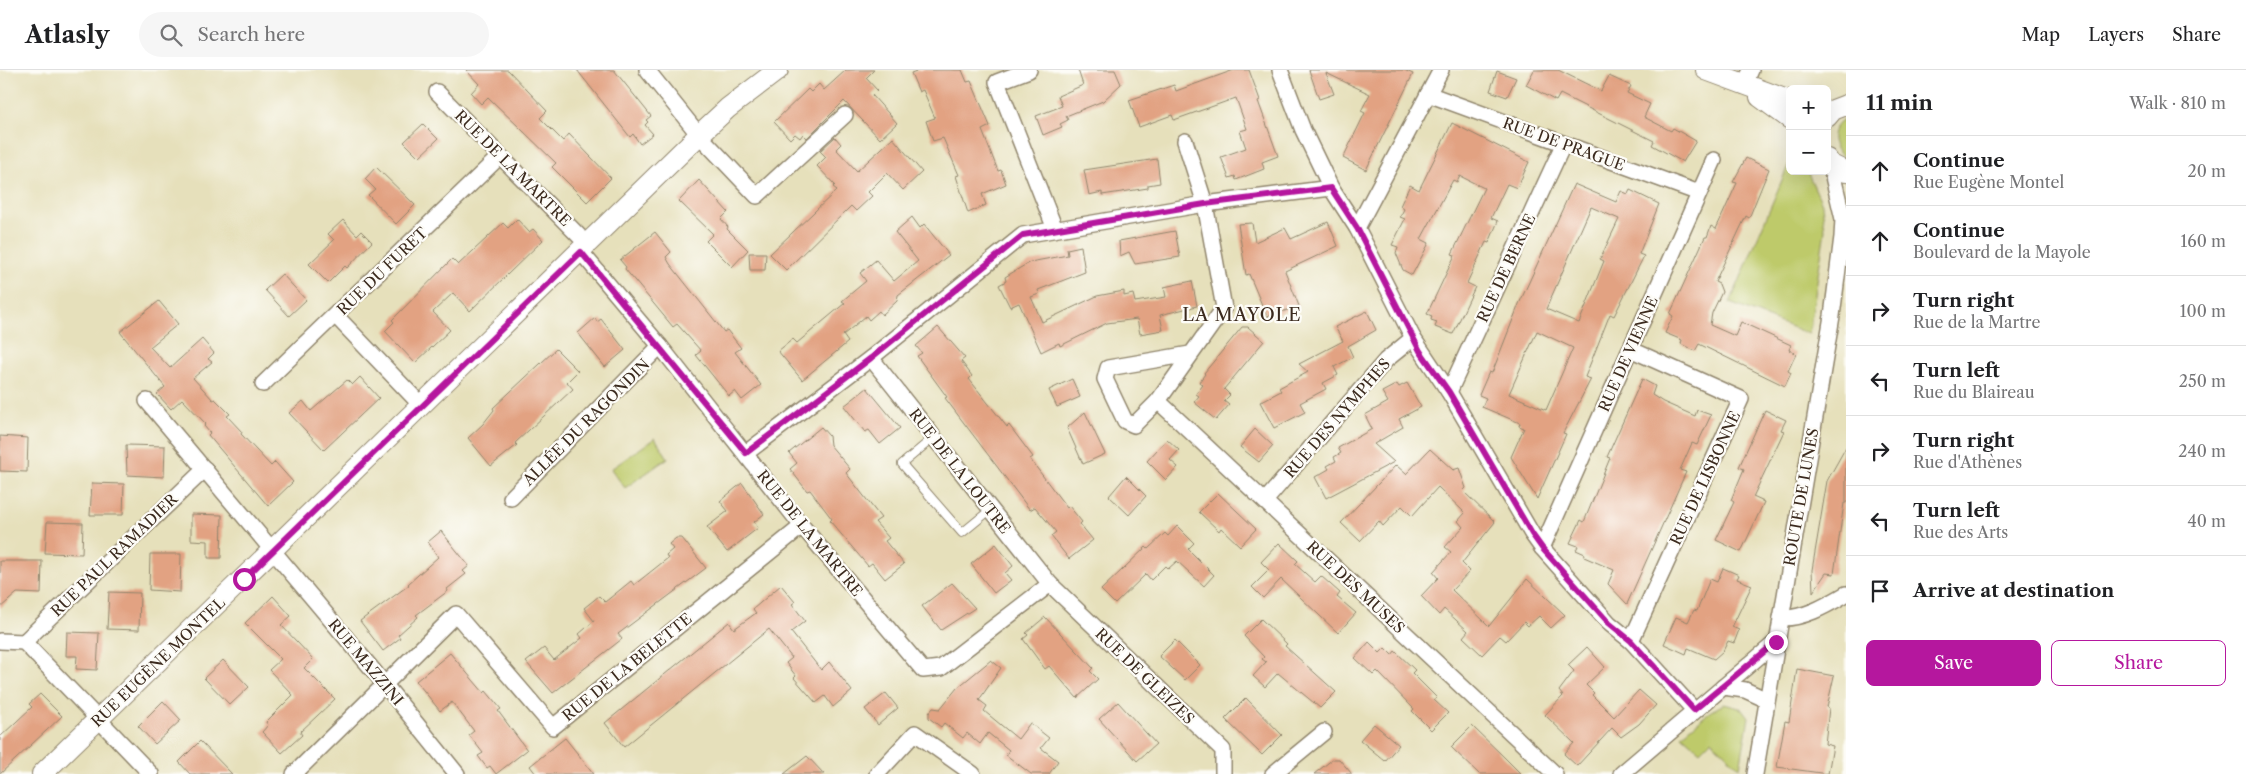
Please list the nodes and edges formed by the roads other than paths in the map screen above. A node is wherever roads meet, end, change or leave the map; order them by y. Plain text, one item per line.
1 (647, 70) edge
2 (778, 70) edge
3 (1029, 70) edge
4 (1280, 70) edge
5 (1441, 70) edge
6 (1706, 70) edge
7 (1748, 78) edge
8 (437, 92) dead end
9 (1428, 94) junction
10 (1786, 99) edge
11 (845, 115) dead end
12 (1786, 115) edge
13 (699, 135) junction
14 (1185, 141) dead end
15 (1563, 144) junction
16 (500, 156) junction
17 (1714, 160) dead end
18 (1834, 165) edge
19 (1331, 188) junction
20 (1699, 193) junction
21 (1205, 204) junction
22 (1845, 216) edge
23 (1357, 228) junction
24 (1055, 229) junction
25 (585, 248) junction
26 (336, 316) junction
27 (1839, 317) edge
28 (1412, 338) junction
29 (660, 346) junction
30 (1630, 349) junction
31 (1190, 354) junction
32 (871, 358) junction
33 (263, 384) dead end
34 (1449, 392) junction
35 (147, 401) dead end
36 (1158, 401) junction
37 (422, 406) junction
38 (933, 438) junction
39 (746, 453) junction
40 (205, 469) junction
41 (511, 498) dead end
42 (1265, 501) junction
43 (990, 510) junction
44 (802, 526) junction
45 (1542, 548) junction
46 (273, 551) junction
47 (1050, 584) junction
48 (1846, 594) edge
49 (1781, 618) junction
50 (0, 641) edge
51 (1631, 641) junction
52 (24, 642) junction
53 (1776, 642) junction
54 (385, 685) junction
55 (1723, 687) junction
56 (1767, 700) junction
57 (1694, 710) junction
58 (99, 720) junction
59 (1324, 732) dead end
60 (42, 774) edge
61 (151, 774) edge
62 (294, 774) edge
63 (457, 774) edge
64 (877, 774) edge
65 (973, 774) edge
66 (1223, 774) edge
67 (1273, 774) edge
68 (1555, 774) edge
69 (1620, 774) edge
70 (1755, 774) edge

1 - 13 street
2 - 13 main road, RUE EUGÈNE MONTEL
3 - 24 street
4 - 19 street
5 - 9 street
6 - 7 main road
7 - 10 main road
7 - 12 main road
8 - 16 street, RUE DE LA MARTRE
9 - 15 street, RUE DE PRAGUE
9 - 23 street
11 - 13 street
13 - 25 main road, RUE EUGÈNE MONTEL
14 - 21 street
15 - 20 street, RUE DE PRAGUE
15 - 34 street, RUE DE BERNE
16 - 25 street, RUE DE LA MARTRE
16 - 26 street, RUE DU FURET
17 - 20 street, RUE DE VIENNE
18 - 22 street, ROUTE DE LUNES
19 - 21 street
19 - 23 street
20 - 30 street, RUE DE VIENNE
21 - 24 street
21 - 31 street
22 - 27 street, ROUTE DE LUNES
23 - 28 street
24 - 32 street
25 - 29 street, RUE DE LA MARTRE
25 - 37 main road, RUE EUGÈNE MONTEL
26 - 33 street, RUE DU FURET
26 - 37 street
27 - 49 street, ROUTE DE LUNES
28 - 34 street
28 - 42 street, RUE DES NYMPHES
29 - 39 street, RUE DE LA MARTRE
29 - 41 street, ALLÉE DU RAGONDIN
30 - 45 street, RUE DE VIENNE
30 - 51 street, RUE DE LISBONNE
31 - 36 street
31 - 36 street
32 - 38 street, RUE DE LA LOUTRE
32 - 39 street
34 - 45 street
35 - 40 street, RUE MAZZINI
36 - 42 street, RUE DES MUSES
37 - 46 main road, RUE EUGÈNE MONTEL
38 - 43 street, RUE DE LA LOUTRE
38 - 43 lane
39 - 44 street, RUE DE LA MARTRE
40 - 46 street, RUE MAZZINI
40 - 52 street, RUE PAUL RAMADIER
42 - 68 street, RUE DES MUSES
43 - 47 street, RUE DE LA LOUTRE
44 - 47 street, RUE DE LA MARTRE
44 - 54 street, RUE DE LA BELETTE
45 - 51 street
46 - 54 street, RUE MAZZINI
46 - 58 main road, RUE EUGÈNE MONTEL
47 - 66 street, RUE DE GLEIZES
48 - 49 street
49 - 53 street, ROUTE DE LUNES
50 - 52 street
51 - 57 street
52 - 58 street
53 - 55 street
53 - 56 street, ROUTE DE LUNES
54 - 62 street
54 - 63 street, RUE MAZZINI
55 - 56 street
55 - 57 street
56 - 70 street, ROUTE DE LUNES
57 - 69 street
58 - 60 main road, RUE EUGÈNE MONTEL
58 - 61 street
59 - 67 street
64 - 65 street

